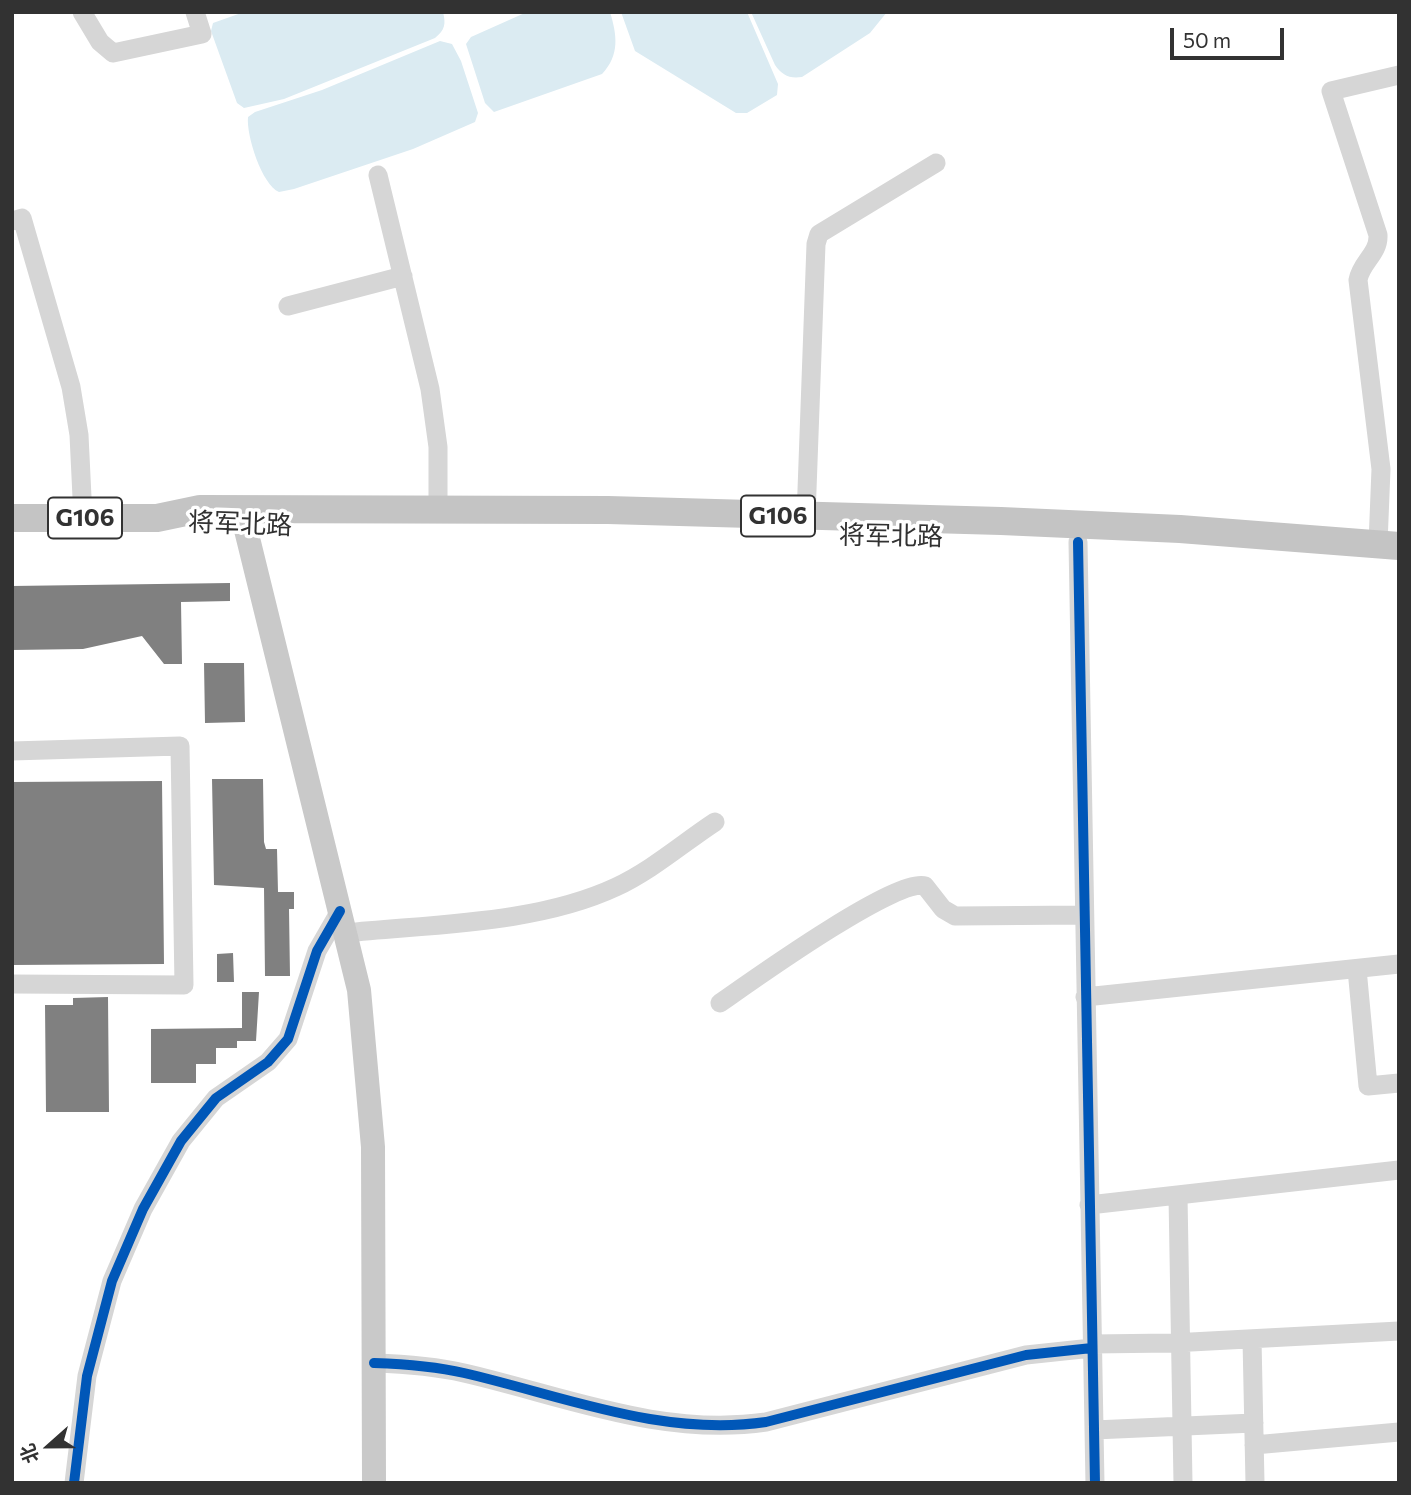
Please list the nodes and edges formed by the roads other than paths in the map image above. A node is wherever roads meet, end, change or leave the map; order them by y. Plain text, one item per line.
1 (82, 12) edge
2 (195, 12) edge
3 (1399, 75) edge
4 (936, 163) dead end
5 (378, 175) dead end
6 (12, 221) edge
7 (403, 276) junction
8 (288, 306) dead end
9 (438, 509) junction
10 (157, 517) junction
11 (806, 517) junction
12 (12, 518) edge
13 (83, 518) junction
14 (245, 526) junction
15 (1079, 542) junction
16 (1392, 551) edge
17 (12, 751) edge
18 (715, 822) dead end
19 (1084, 915) junction
20 (343, 922) junction
21 (1399, 964) edge
22 (1357, 969) junction
23 (12, 984) edge
24 (1085, 997) junction
25 (720, 1003) dead end
26 (1399, 1083) edge
27 (1399, 1170) edge
28 (1178, 1196) junction
29 (1089, 1205) junction
30 (1399, 1331) edge
31 (1252, 1339) junction
32 (1181, 1343) junction
33 (1092, 1346) junction
34 (374, 1363) junction
35 (1254, 1423) junction
36 (1182, 1426) junction
37 (1094, 1430) junction
38 (1399, 1432) edge
39 (1254, 1445) junction
40 (74, 1483) edge
41 (374, 1483) edge
42 (1095, 1483) edge
43 (1183, 1483) edge
44 (1255, 1483) edge

1 - 2 street
3 - 16 street
4 - 11 street
5 - 7 street
6 - 13 street
7 - 8 street
7 - 9 street
9 - 10 highway, 将军北路 / G106
9 - 11 highway, 将军北路 / G106
10 - 13 highway, G106
10 - 14 highway, 将军北路 / G106
11 - 16 highway, 将军北路 / G106
12 - 13 highway, G106
14 - 15 highway, 将军北路 / G106
14 - 20 main road
15 - 16 highway, 将军北路 / G106
15 - 19 street
17 - 23 street
18 - 20 street
19 - 24 street
19 - 25 street
20 - 34 main road
20 - 40 street
21 - 22 street
22 - 24 street
22 - 26 street
24 - 29 street
27 - 28 street
28 - 29 street
28 - 32 street
29 - 33 street
30 - 31 street
31 - 32 street
31 - 35 street
32 - 33 street
32 - 36 street
33 - 34 street
33 - 37 street
34 - 41 main road
35 - 36 street
35 - 39 street
36 - 37 street
36 - 43 street
37 - 42 street
38 - 39 street
39 - 44 street

